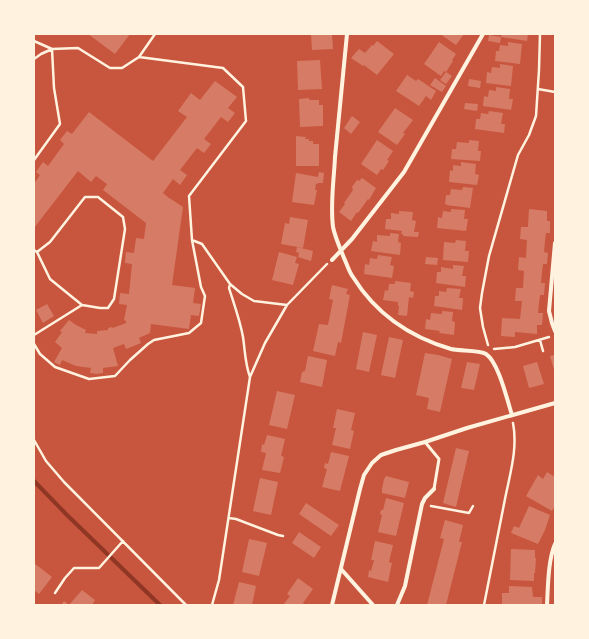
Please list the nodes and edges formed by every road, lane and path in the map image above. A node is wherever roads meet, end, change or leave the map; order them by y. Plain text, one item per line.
1 (156, 34) edge
2 (347, 34) edge
3 (483, 34) edge
4 (540, 34) edge
5 (34, 41) edge
6 (52, 49) junction
7 (139, 57) junction
8 (34, 59) edge
9 (538, 89) junction
10 (555, 92) edge
11 (34, 160) edge
12 (192, 240) junction
13 (555, 243) edge
14 (34, 250) edge
15 (341, 251) junction
16 (37, 252) junction
17 (332, 260) joint
18 (230, 284) junction
19 (82, 305) junction
20 (287, 305) junction
21 (555, 331) edge
22 (34, 335) edge
23 (551, 336) dead end
24 (540, 340) junction
25 (34, 344) edge
26 (544, 351) dead end
27 (250, 377) junction
28 (555, 403) edge
29 (512, 415) junction
30 (34, 440) edge
31 (425, 442) junction
32 (434, 489) joint
33 (422, 504) junction
34 (473, 506) dead end
35 (229, 518) junction
36 (283, 536) dead end
37 (123, 541) junction
38 (555, 544) edge
39 (341, 569) junction
40 (55, 593) dead end
41 (186, 605) edge
42 (212, 605) edge
43 (332, 605) edge
44 (373, 605) edge
45 (397, 605) edge
46 (484, 605) edge
47 (547, 605) edge

1 - 7 path
2 - 15 street
3 - 15 street
4 - 9 path
5 - 6 path
6 - 7 path
6 - 8 path
6 - 11 path
7 - 12 path
9 - 10 path
9 - 24 path
12 - 18 path
12 - 25 path
13 - 21 street
14 - 16 path
15 - 17 street
15 - 29 street
16 - 19 path
16 - 19 path
17 - 20 path
18 - 20 path
18 - 27 path
19 - 22 path
20 - 27 path
23 - 24 path
24 - 26 path
27 - 35 path
28 - 29 street
29 - 31 street
29 - 46 path
30 - 37 path
31 - 32 lane
31 - 39 street
32 - 33 street
33 - 34 path
33 - 45 street
35 - 36 path
35 - 42 path
37 - 40 path
37 - 41 path
38 - 47 street
39 - 43 street
39 - 44 street

